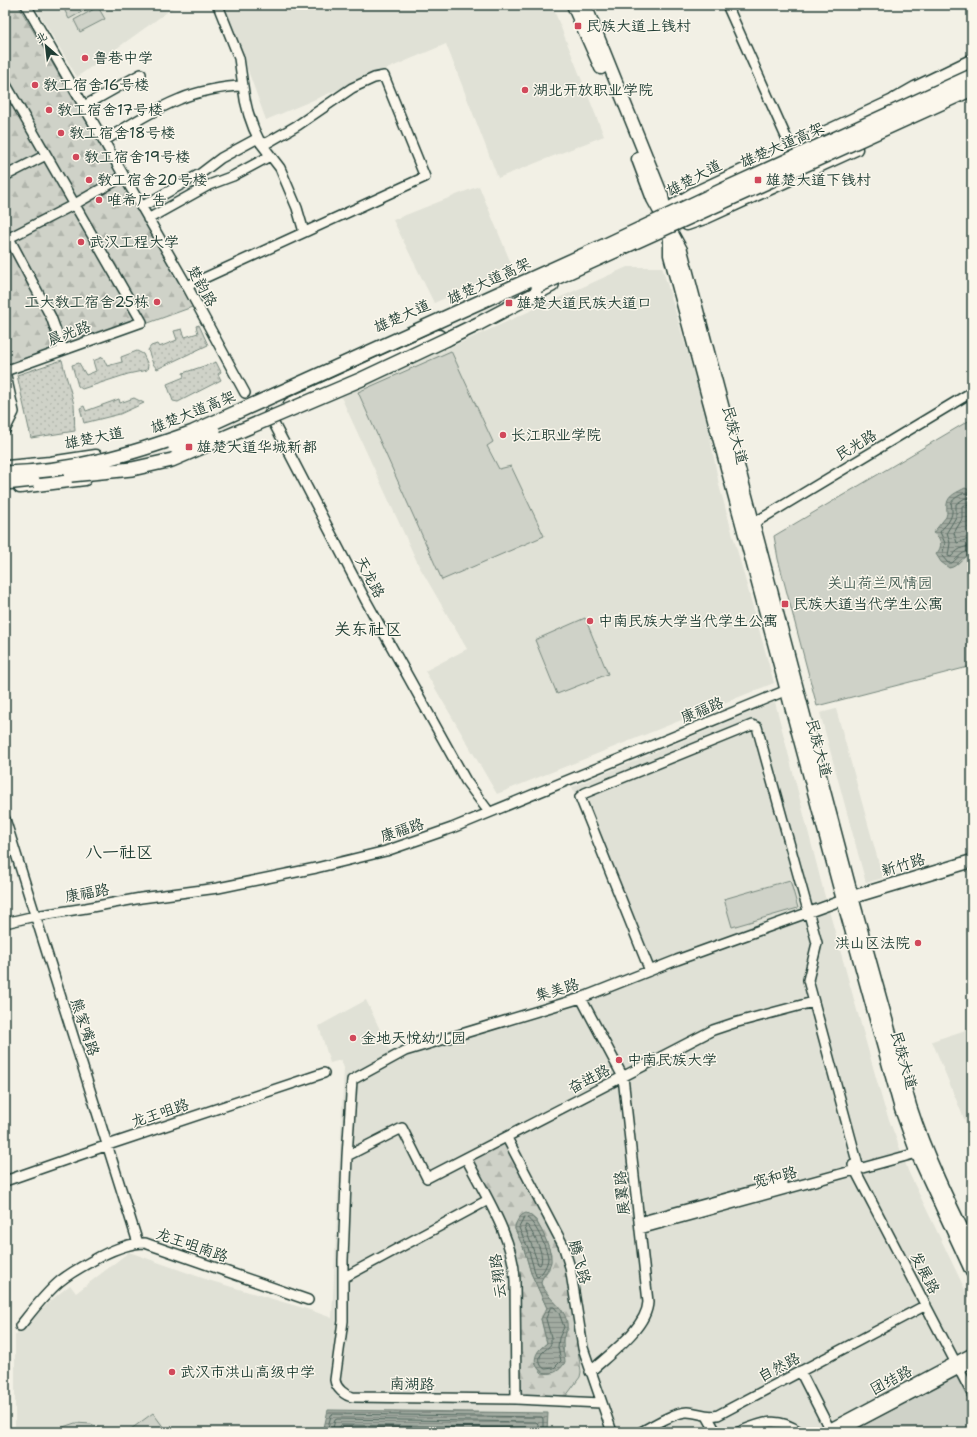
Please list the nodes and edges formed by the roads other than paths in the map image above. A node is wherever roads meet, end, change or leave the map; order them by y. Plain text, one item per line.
1 (26, 5) edge
2 (573, 5) edge
3 (584, 5) edge
4 (727, 5) edge
5 (219, 8) dead end
6 (972, 61) edge
7 (972, 69) edge
8 (141, 74) dead end
9 (972, 76) edge
10 (5, 83) edge
11 (243, 86) junction
12 (972, 89) edge
13 (972, 96) edge
14 (895, 100) junction
15 (84, 106) junction
16 (104, 140) junction
17 (259, 140) junction
18 (791, 148) junction
19 (46, 155) junction
20 (270, 156) junction
21 (6, 174) edge
22 (124, 176) junction
23 (75, 204) junction
24 (141, 206) junction
25 (148, 219) junction
26 (666, 221) junction
27 (304, 232) junction
28 (7, 239) edge
29 (554, 284) junction
30 (187, 286) junction
31 (63, 350) junction
32 (5, 371) edge
33 (972, 392) edge
34 (245, 393) dead end
35 (269, 414) junction
36 (5, 430) edge
37 (5, 467) edge
38 (5, 473) edge
39 (71, 475) junction
40 (5, 483) edge
41 (5, 488) edge
42 (754, 523) junction
43 (787, 690) junction
44 (489, 812) junction
45 (5, 819) edge
46 (972, 861) edge
47 (848, 899) junction
48 (808, 912) junction
49 (34, 916) junction
50 (5, 922) edge
51 (650, 971) junction
52 (581, 998) junction
53 (813, 1002) junction
54 (324, 1073) dead end
55 (623, 1077) junction
56 (507, 1138) junction
57 (108, 1145) junction
58 (916, 1150) junction
59 (347, 1156) junction
60 (466, 1158) junction
61 (856, 1167) junction
62 (5, 1181) edge
63 (488, 1200) junction
64 (640, 1225) junction
65 (138, 1243) junction
66 (972, 1250) edge
67 (972, 1272) edge
68 (343, 1278) junction
69 (308, 1300) dead end
70 (926, 1305) junction
71 (20, 1326) dead end
72 (972, 1353) edge
73 (972, 1362) edge
74 (957, 1365) junction
75 (590, 1372) junction
76 (800, 1372) junction
77 (972, 1394) edge
78 (516, 1399) junction
79 (601, 1403) junction
80 (707, 1416) junction
81 (828, 1431) edge
82 (612, 1432) edge
83 (640, 1432) edge
84 (716, 1432) edge
85 (739, 1432) edge
86 (800, 1432) edge
87 (840, 1432) edge

1 - 15 street, 楚韵路
2 - 26 main road, 民族大道
3 - 26 main road, 民族大道
4 - 18 street
5 - 11 street
6 - 14 highway
7 - 14 main road, 雄楚大道
8 - 15 street
9 - 38 highway, 雄楚大道高架, bridge
10 - 19 street
11 - 16 street
11 - 17 street
12 - 39 highway, 雄楚大道高架, bridge
13 - 26 main road, 雄楚大道
14 - 18 main road, 雄楚大道
15 - 16 street, 楚韵路
16 - 22 street, 楚韵路
17 - 20 street
17 - 24 street
17 - 27 street
18 - 26 main road, 雄楚大道
19 - 21 street
19 - 23 street
20 - 25 street
20 - 27 street
22 - 23 street
22 - 24 street, 楚韵路
23 - 28 street
23 - 31 street, 晨光路
24 - 25 street, 楚韵路
25 - 30 street, 楚韵路
26 - 29 main road, 雄楚大道
26 - 37 main road, 雄楚大道
26 - 42 main road, 民族大道
26 - 43 main road, 民族大道
27 - 30 street
28 - 31 street
29 - 35 main road, 雄楚大道
29 - 39 highway, bridge
30 - 34 street, 楚韵路
31 - 32 street, 晨光路
32 - 36 street
33 - 42 street, 民光路
35 - 41 main road, 雄楚大道
35 - 44 street, 天龙路
39 - 40 highway, 雄楚大道高架, bridge
42 - 47 main road, 民族大道
43 - 44 street, 康福路
43 - 47 main road, 民族大道
44 - 49 street, 康福路
45 - 49 street, 熊家嘴路
46 - 47 main road, 新竹路
47 - 48 street, 集美路
47 - 58 main road, 民族大道
47 - 66 main road, 民族大道
48 - 51 street, 集美路
48 - 51 street, 发展路
48 - 53 street, 发展路
49 - 50 street, 康福路
49 - 57 street, 熊家嘴路
51 - 52 street, 集美路
52 - 55 street, 展翼路
52 - 59 street, 集美路
53 - 55 street, 奋进路
53 - 61 street, 发展路
54 - 57 street, 龙王咀路
55 - 56 street, 奋进路
55 - 64 street, 展翼路
56 - 60 street, 奋进路
56 - 75 street, 腾飞路
57 - 62 street, 龙王咀路
57 - 65 street, 熊家嘴路
58 - 61 street, 宽和路
58 - 67 main road, 民族大道
59 - 60 street, 奋进路
59 - 68 street
60 - 63 street, 云翔路
61 - 64 street, 宽和路
61 - 70 street, 发展路
63 - 68 street
63 - 78 street, 云翔路
64 - 75 street, 展翼路
65 - 69 street, 龙王咀南路
65 - 71 street, 龙王咀南路
68 - 78 street, 南湖路
70 - 74 street, 发展路
70 - 76 street, 自然路
72 - 74 street, 团结路
73 - 74 street, 团结路
74 - 77 street, 发展路
74 - 81 street, 团结路
74 - 87 street, 团结路
75 - 79 street, 腾飞路
76 - 80 street, 自然路
76 - 81 street
78 - 79 street, 南湖路
79 - 82 street, 腾飞路
80 - 83 street, 自然路
80 - 84 street
85 - 86 street

